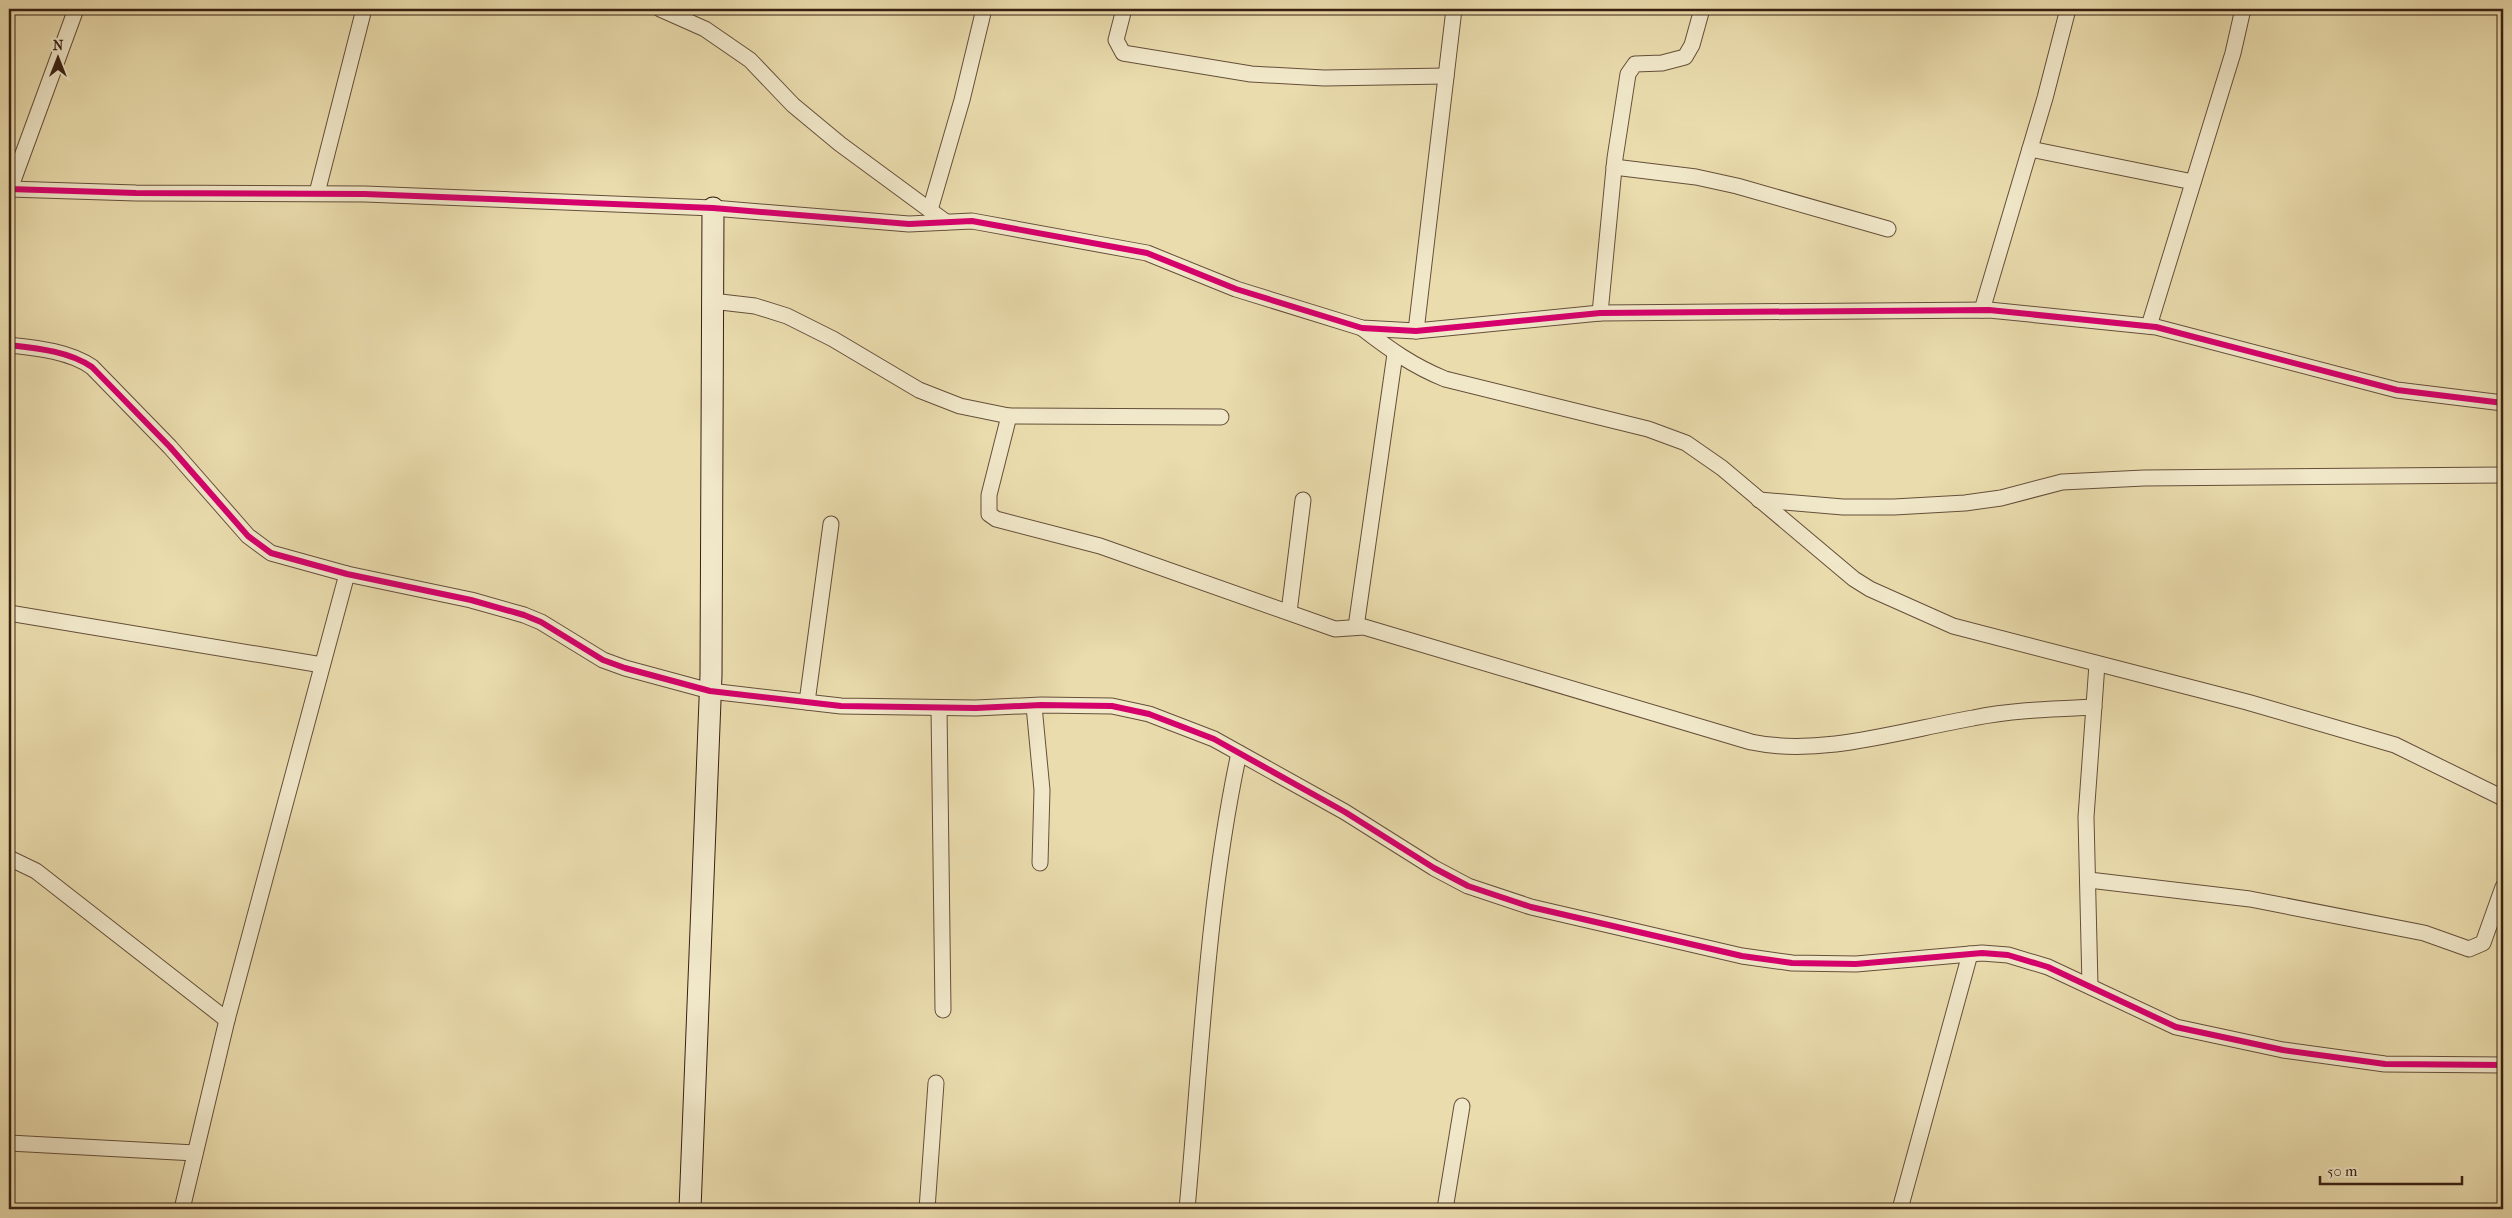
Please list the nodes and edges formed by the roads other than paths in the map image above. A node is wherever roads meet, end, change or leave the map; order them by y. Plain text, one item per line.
1 (76, 9) edge
2 (364, 9) edge
3 (660, 9) edge
4 (984, 9) edge
5 (1124, 9) edge
6 (1454, 9) edge
7 (1702, 9) edge
8 (2068, 9) edge
9 (2243, 9) edge
10 (1446, 76) junction
11 (2030, 149) junction
12 (1614, 167) junction
13 (2193, 182) junction
14 (9, 189) edge
15 (317, 193) junction
16 (713, 208) junction
17 (930, 210) junction
18 (946, 222) junction
19 (1888, 229) dead end
20 (712, 301) junction
21 (1982, 310) junction
22 (1600, 313) junction
23 (2150, 326) junction
24 (1362, 328) junction
25 (1416, 331) junction
26 (9, 345) edge
27 (1395, 354) junction
28 (2503, 403) edge
29 (1009, 416) junction
30 (1221, 417) dead end
31 (2503, 475) edge
32 (1302, 500) dead end
33 (1758, 500) junction
34 (831, 524) dead end
35 (347, 574) junction
36 (1289, 612) junction
37 (9, 613) edge
38 (1356, 627) junction
39 (2097, 664) junction
40 (322, 665) junction
41 (710, 691) junction
42 (807, 702) junction
43 (1034, 706) junction
44 (939, 708) junction
45 (2094, 708) junction
46 (1240, 753) junction
47 (2503, 798) edge
48 (9, 858) edge
49 (1040, 863) dead end
50 (2089, 880) junction
51 (2503, 886) edge
52 (1970, 954) junction
53 (2090, 986) junction
54 (943, 1010) dead end
55 (226, 1020) junction
56 (2503, 1065) edge
57 (936, 1083) dead end
58 (1462, 1106) dead end
59 (9, 1143) edge
60 (195, 1153) junction
61 (182, 1209) edge
62 (690, 1209) edge
63 (927, 1209) edge
64 (1188, 1209) edge
65 (1445, 1209) edge
66 (1900, 1209) edge

1 - 14 street
2 - 15 street
3 - 17 street
4 - 17 street
5 - 10 street
6 - 10 street
7 - 12 street
8 - 11 street
9 - 13 street
10 - 25 street
11 - 13 street
11 - 21 street
12 - 19 street
12 - 22 street
13 - 23 street
14 - 15 street
15 - 16 street
16 - 18 street
16 - 20 street
17 - 18 street
18 - 24 street
20 - 29 street
20 - 41 street
21 - 22 street
21 - 23 street
22 - 25 street
23 - 28 street
24 - 25 street
24 - 27 street
26 - 35 street
27 - 33 street
27 - 38 street
29 - 30 street
29 - 36 street
31 - 33 street
32 - 36 street
33 - 39 street
34 - 42 street
35 - 40 street
35 - 41 street
36 - 38 street
37 - 40 street
38 - 45 street
39 - 45 street
39 - 47 street
40 - 55 street
41 - 42 street
41 - 62 street
42 - 44 street
43 - 44 street
43 - 46 street
43 - 49 street
44 - 54 street
45 - 50 street
46 - 52 street
46 - 64 street
48 - 55 street
50 - 51 street
50 - 53 street
52 - 53 street
52 - 66 street
53 - 56 street
55 - 60 street
57 - 63 street
58 - 65 street
59 - 60 street
60 - 61 street

